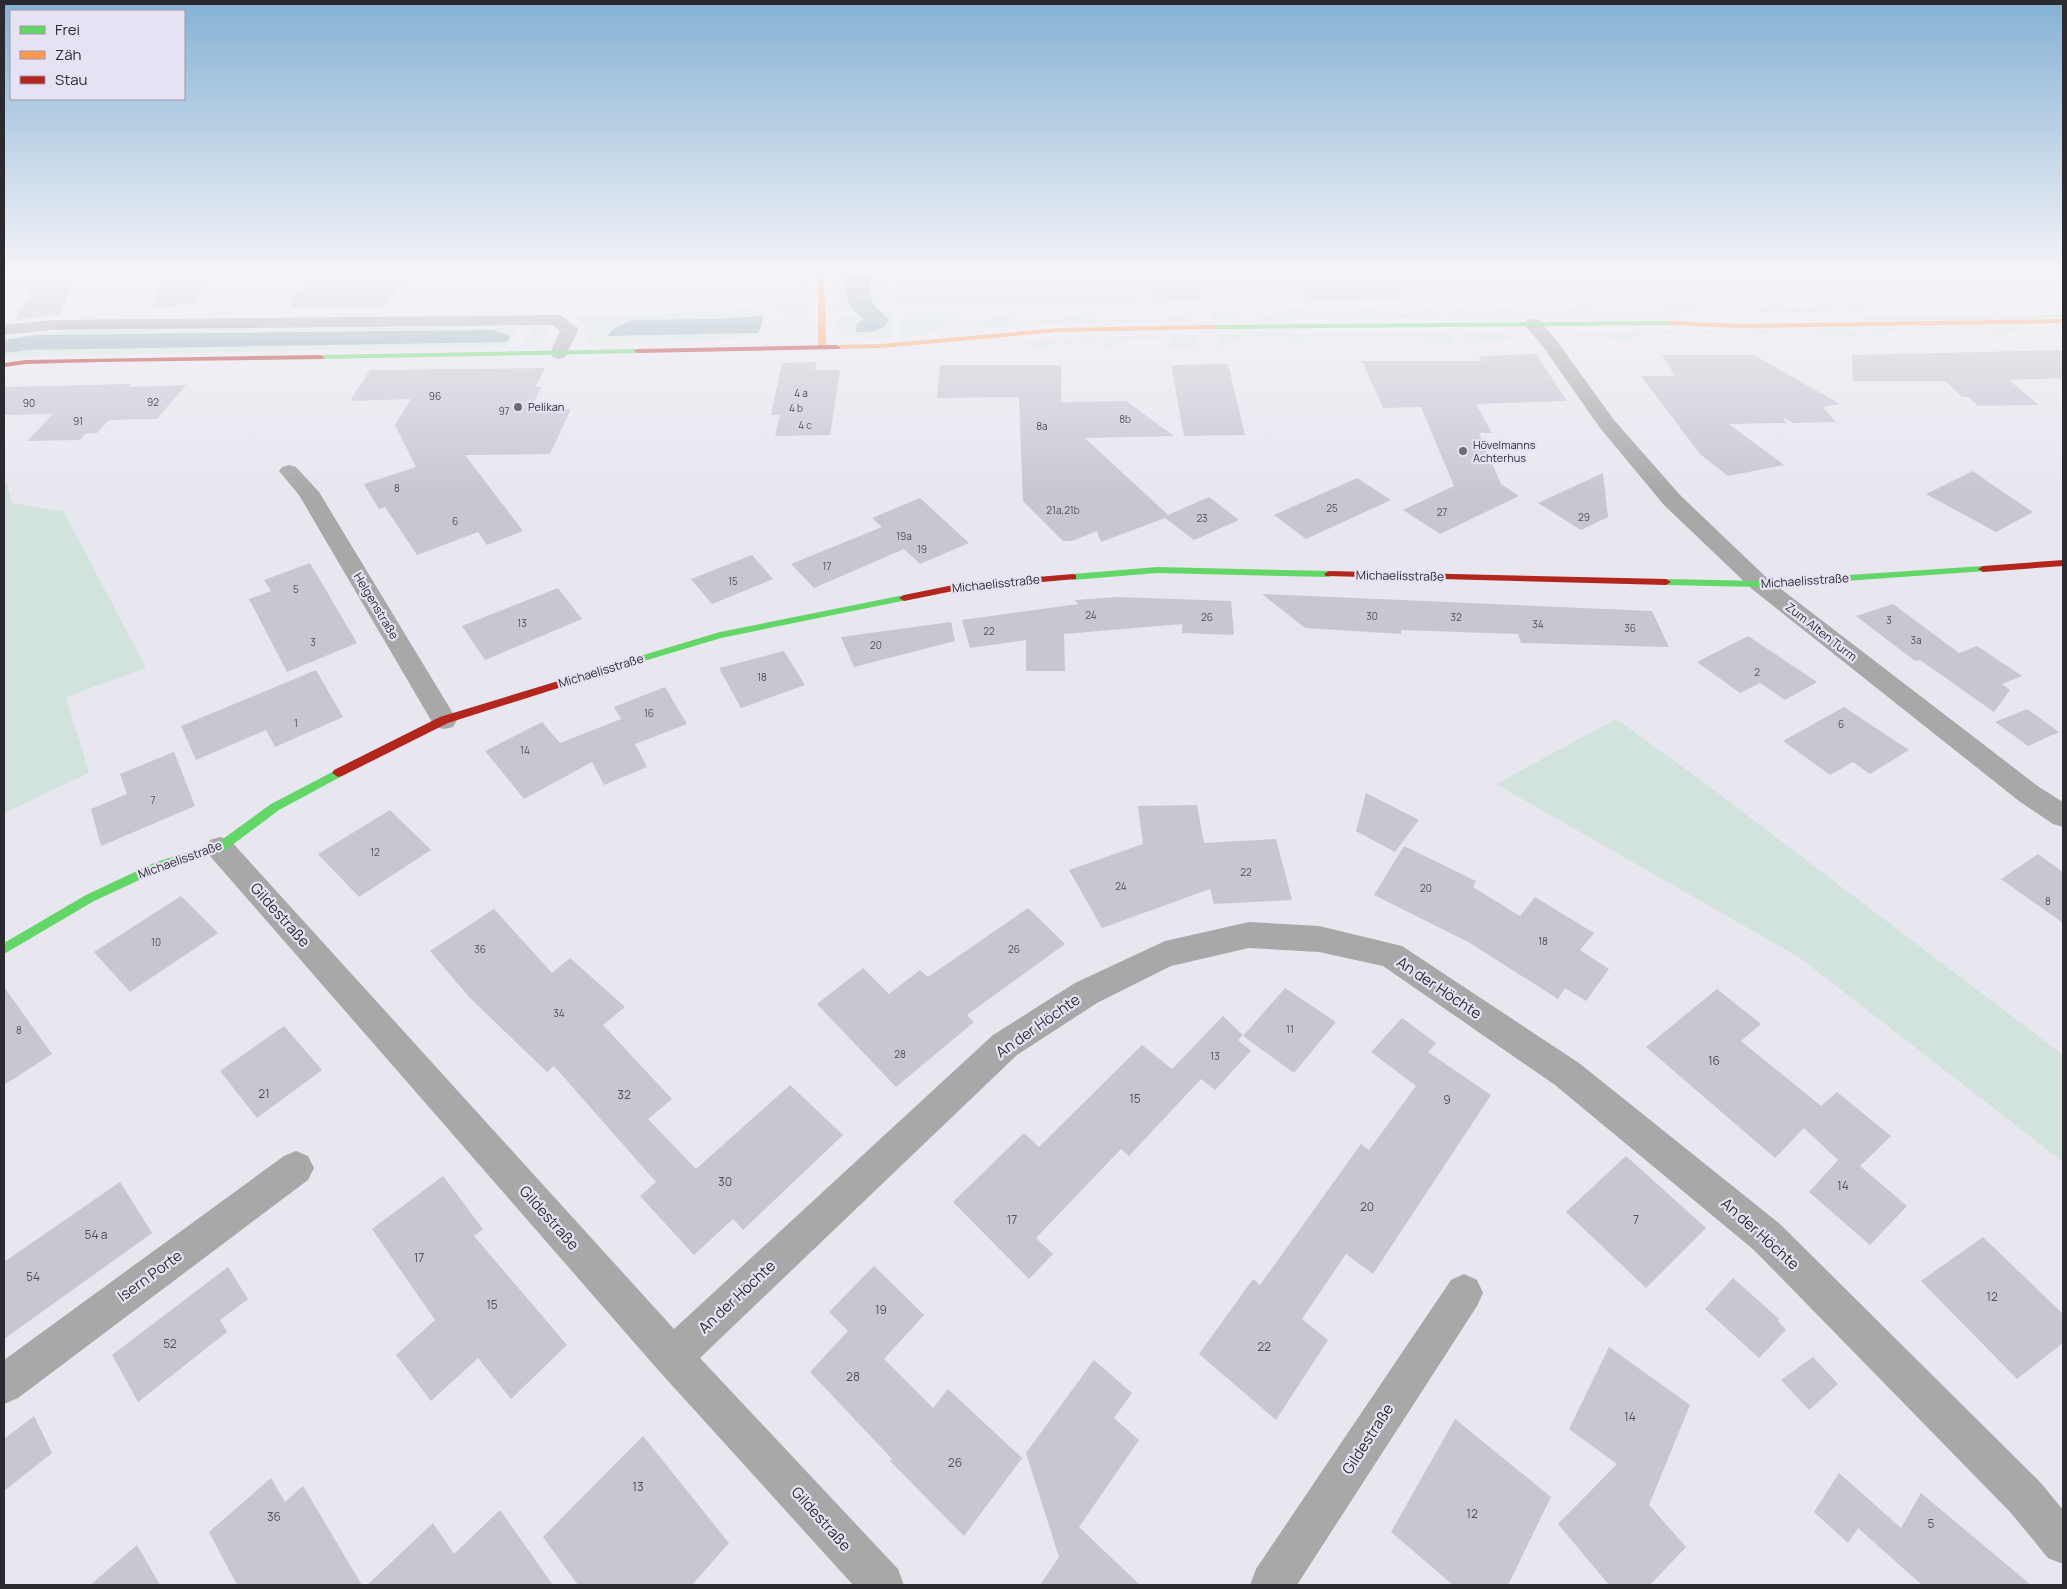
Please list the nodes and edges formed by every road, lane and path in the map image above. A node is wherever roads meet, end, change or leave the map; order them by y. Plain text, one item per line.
1 (564, 344) edge
2 (902, 344) edge
3 (1550, 344) edge
4 (822, 347) joint
5 (560, 353) junction
6 (4, 365) edge
7 (289, 471) dead end
8 (2063, 563) edge
9 (1760, 584) junction
10 (444, 720) junction
11 (2063, 816) edge
12 (220, 848) junction
13 (4, 950) edge
14 (296, 1168) dead end
15 (1464, 1293) dead end
16 (673, 1357) junction
17 (4, 1384) edge
18 (2063, 1543) edge
19 (882, 1585) edge
20 (1272, 1585) edge

1 - 5 street
2 - 4 main road
3 - 9 street, Zum Alten Turm
4 - 5 main road
5 - 6 main road
7 - 10 street, Helgenstraße
8 - 9 main road, Michaelisstraße
9 - 10 main road, Michaelisstraße
9 - 11 street, Zum Alten Turm
10 - 12 main road, Michaelisstraße
12 - 13 main road, Michaelisstraße
12 - 16 street, Gildestraße
14 - 17 street, Isern Porte
15 - 20 street, Gildestraße
16 - 18 street, An der Höchte
16 - 19 street, Gildestraße

